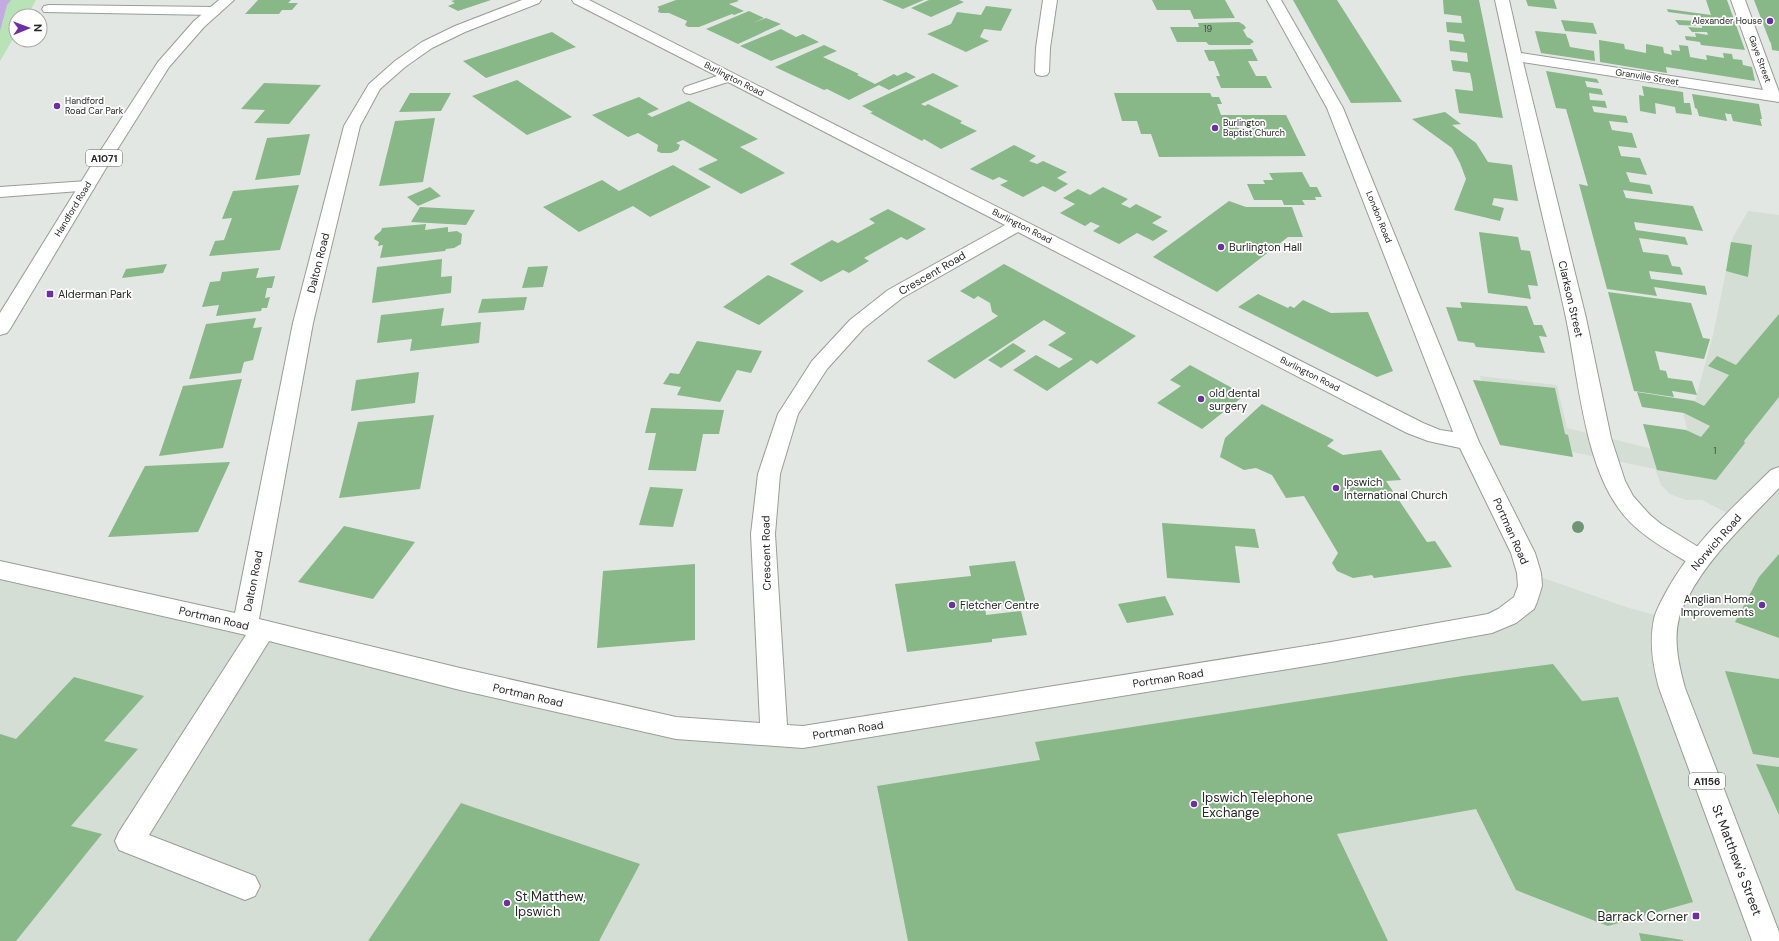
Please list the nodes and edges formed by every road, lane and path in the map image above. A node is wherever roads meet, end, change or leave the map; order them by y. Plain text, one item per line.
1 (227, 0) edge
2 (534, 0) edge
3 (580, 0) edge
4 (1050, 0) edge
5 (1274, 0) edge
6 (1738, 0) edge
7 (1503, 4) edge
8 (49, 9) dead end
9 (214, 11) junction
10 (1516, 57) junction
11 (1042, 72) dead end
12 (730, 77) junction
13 (690, 90) dead end
14 (1776, 97) edge
15 (87, 186) junction
16 (0, 192) edge
17 (1019, 224) junction
18 (0, 329) edge
19 (1468, 442) junction
20 (1779, 474) edge
21 (1700, 559) junction
22 (0, 570) edge
23 (1666, 618) joint
24 (254, 627) junction
25 (774, 736) junction
26 (245, 886) dead end
27 (1767, 941) edge

1 - 9 street, Handford Road / A1071
2 - 24 street, Dalton Road
3 - 12 street, Burlington Road
4 - 11 street
5 - 19 street, London Road
6 - 14 street, Gaye Street
7 - 10 street, Clarkson Street
8 - 9 street
9 - 15 street, Handford Road / A1071
10 - 14 street, Granville Street
10 - 21 street, Clarkson Street
12 - 13 street
12 - 17 street, Burlington Road
15 - 16 street
15 - 18 street, Handford Road / A1071
17 - 19 street, Burlington Road
17 - 25 street, Crescent Road
19 - 25 street, Portman Road
20 - 21 street, Norwich Road / A1156
21 - 23 street, Norwich Road / A1156
22 - 24 street, Portman Road
23 - 27 street, St Matthew's Street / A1156
24 - 25 street, Portman Road
24 - 26 street

